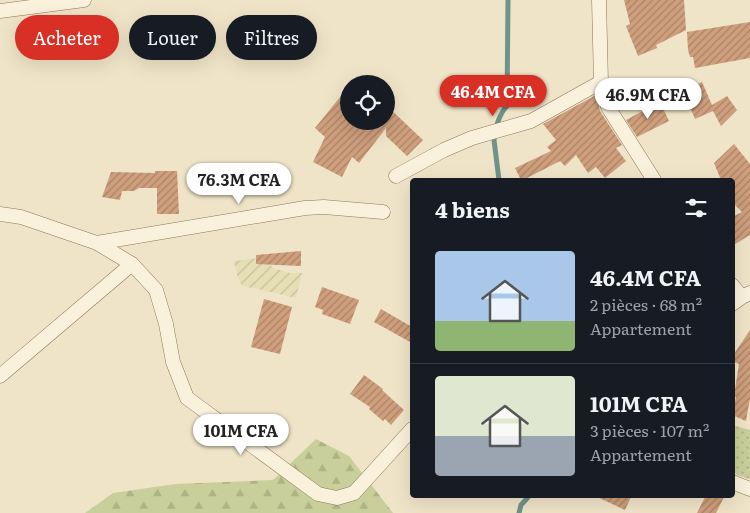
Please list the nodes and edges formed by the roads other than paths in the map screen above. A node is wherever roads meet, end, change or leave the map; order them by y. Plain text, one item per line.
1 (84, 0) edge
2 (599, 0) edge
3 (0, 11) edge
4 (601, 82) junction
5 (396, 176) dead end
6 (653, 178) edge
7 (384, 212) dead end
8 (0, 214) edge
9 (97, 243) junction
10 (132, 264) junction
11 (0, 376) edge
12 (410, 431) edge
13 (735, 483) edge
14 (750, 489) edge

1 - 3 street
2 - 4 street
4 - 5 street
4 - 6 street
7 - 9 street
8 - 9 street
9 - 10 street
10 - 11 street
10 - 12 street
13 - 14 street

